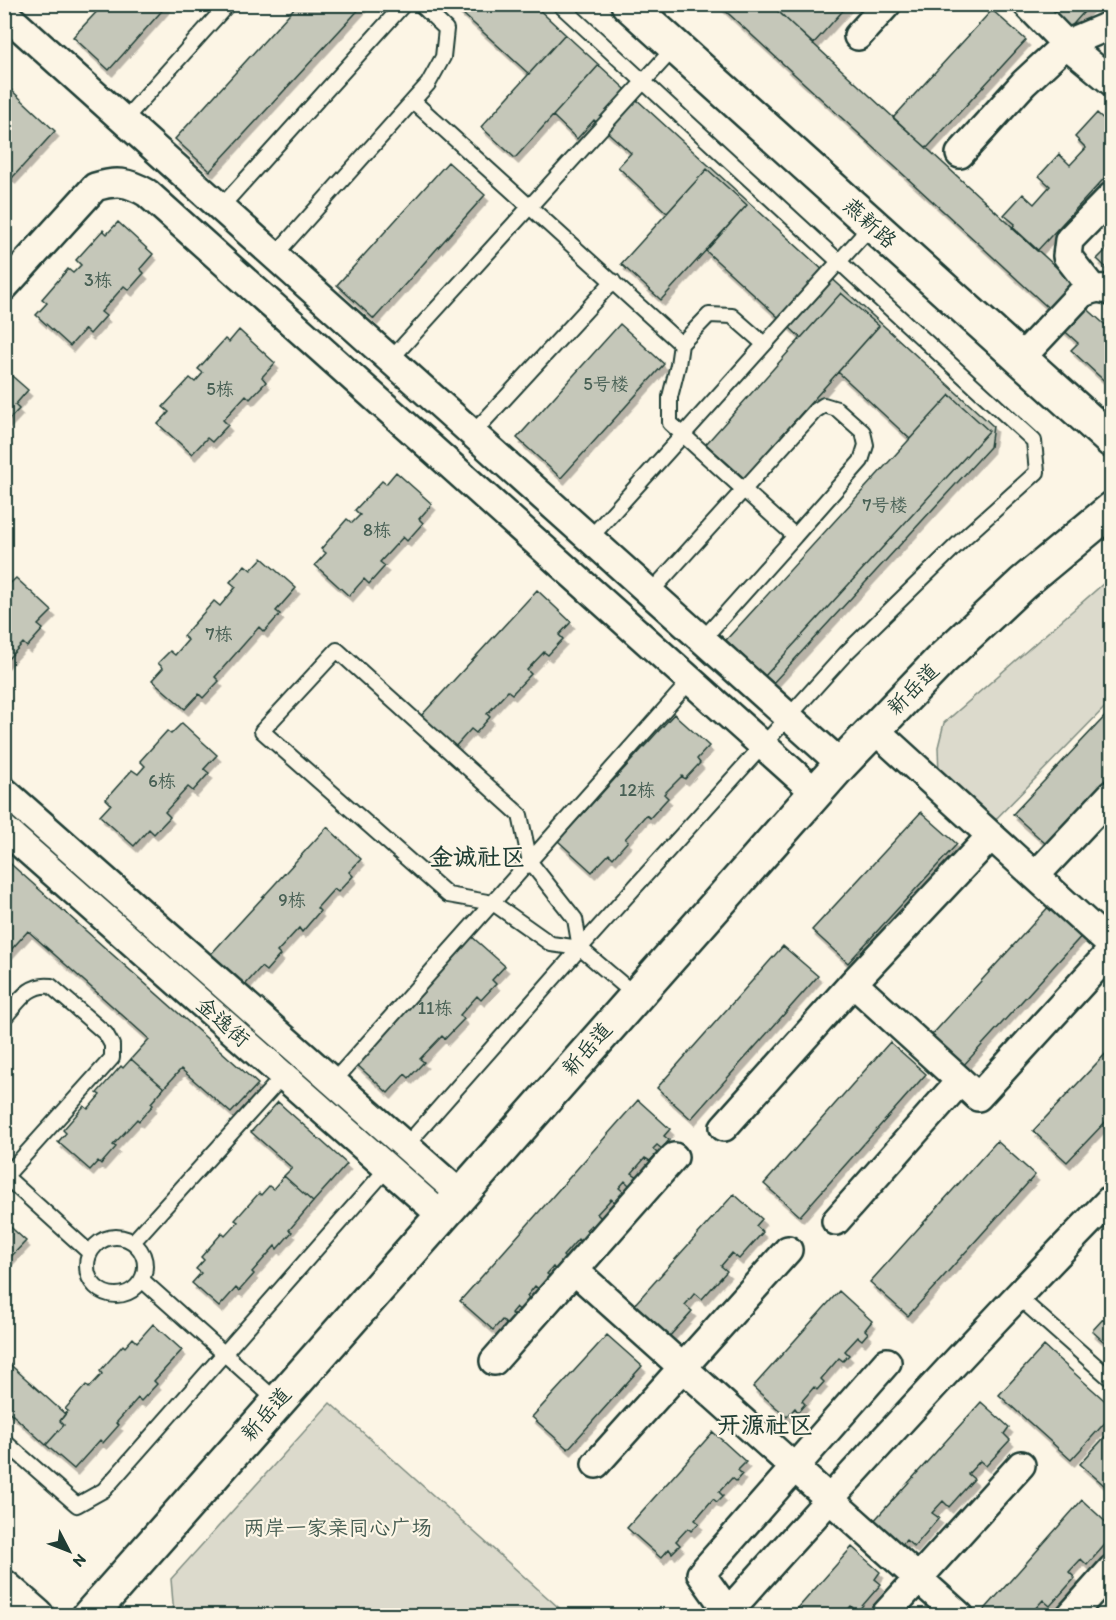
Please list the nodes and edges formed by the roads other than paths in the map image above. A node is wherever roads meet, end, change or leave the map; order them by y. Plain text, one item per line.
1 (228, 4) edge
2 (404, 4) edge
3 (420, 4) edge
4 (560, 4) edge
5 (628, 4) edge
6 (887, 4) edge
7 (1027, 4) edge
8 (4, 13) edge
9 (1112, 23) edge
10 (858, 36) dead end
11 (1066, 44) junction
12 (675, 47) junction
13 (644, 82) junction
14 (1112, 82) edge
15 (414, 102) junction
16 (124, 120) junction
17 (960, 154) dead end
18 (1112, 196) edge
19 (531, 206) junction
20 (221, 207) junction
21 (872, 225) junction
22 (274, 255) junction
23 (839, 261) junction
24 (613, 281) junction
25 (4, 287) edge
26 (1102, 290) edge
27 (681, 344) junction
28 (764, 344) junction
29 (1020, 358) junction
30 (391, 359) junction
31 (473, 433) junction
32 (683, 435) junction
33 (1112, 441) edge
34 (744, 490) junction
35 (1112, 509) edge
36 (795, 536) junction
37 (590, 538) junction
38 (650, 593) junction
39 (702, 640) junction
40 (690, 681) junction
41 (789, 717) junction
42 (873, 729) junction
43 (764, 746) junction
44 (841, 764) junction
45 (4, 791) edge
46 (815, 792) junction
47 (1112, 794) edge
48 (4, 829) edge
49 (991, 836) junction
50 (530, 862) junction
51 (1035, 876) junction
52 (493, 903) junction
53 (1112, 946) edge
54 (580, 948) junction
55 (1112, 950) edge
56 (853, 983) junction
57 (635, 996) junction
58 (4, 1018) edge
59 (283, 1076) junction
60 (960, 1081) junction
61 (333, 1082) junction
62 (724, 1127) dead end
63 (406, 1146) junction
64 (674, 1157) dead end
65 (387, 1168) junction
66 (5, 1176) edge
67 (1112, 1198) edge
68 (450, 1204) junction
69 (836, 1221) dead end
70 (133, 1242) junction
71 (788, 1250) dead end
72 (90, 1253) junction
73 (574, 1270) junction
74 (142, 1280) junction
75 (1016, 1295) junction
76 (224, 1354) junction
77 (494, 1362) dead end
78 (887, 1362) dead end
79 (683, 1367) junction
80 (1112, 1380) edge
81 (277, 1401) junction
82 (4, 1441) edge
83 (596, 1464) dead end
84 (1021, 1465) dead end
85 (795, 1466) junction
86 (830, 1497) junction
87 (1112, 1569) edge
88 (919, 1578) junction
89 (4, 1587) edge
90 (36, 1616) edge
91 (89, 1616) edge
92 (884, 1616) edge
93 (960, 1616) edge
94 (1070, 1616) edge

1 - 16 lane
2 - 20 lane
3 - 15 lane
4 - 13 lane
5 - 12 street, 燕新路
6 - 10 street
7 - 11 street
8 - 16 street
9 - 11 street
11 - 14 street
11 - 17 street
12 - 13 lane
12 - 21 street, 燕新路
13 - 19 lane
13 - 23 lane
15 - 19 lane
15 - 22 lane
16 - 20 street
18 - 26 street
19 - 24 lane
19 - 30 lane
20 - 22 street
21 - 23 lane
21 - 29 street, 燕新路
22 - 30 street
23 - 28 lane
23 - 41 lane
24 - 27 lane
24 - 31 lane
25 - 40 street
26 - 29 street
27 - 28 lane
27 - 32 lane
28 - 32 lane
29 - 33 street, 燕新路
30 - 31 street
31 - 37 street
32 - 34 lane
32 - 37 lane
34 - 36 lane
34 - 36 lane
34 - 38 lane
35 - 42 street, 新岳道
36 - 39 lane
37 - 38 street
38 - 39 street
39 - 41 street
40 - 43 street
40 - 50 lane
41 - 43 lane
41 - 44 street
42 - 44 street, 新岳道
42 - 49 street
43 - 46 street
43 - 54 lane
44 - 46 street, 新岳道
45 - 61 street
46 - 57 street, 新岳道
47 - 51 street
48 - 59 street, 金逸街
49 - 51 street
49 - 56 street
50 - 52 lane
50 - 52 lane
50 - 54 lane
51 - 53 street
52 - 54 lane
52 - 61 lane
54 - 57 lane
54 - 63 lane
55 - 60 street
56 - 60 street
56 - 62 street
57 - 68 street, 新岳道
58 - 66 lane
59 - 65 street, 金逸街
59 - 70 lane
60 - 69 street
61 - 63 street
63 - 65 lane
63 - 68 street
64 - 73 street
65 - 68 street, 金逸街
65 - 76 lane
66 - 72 lane
67 - 75 street
68 - 81 street, 新岳道
70 - 72 lane
70 - 74 lane
71 - 79 street
72 - 74 lane
73 - 77 street
73 - 79 street
74 - 76 lane
75 - 80 lane
75 - 86 street
76 - 81 lane
76 - 82 lane
78 - 85 street
79 - 83 street
79 - 85 street
81 - 91 street, 新岳道
84 - 88 street
85 - 86 street
85 - 86 street
86 - 88 street
87 - 94 street
88 - 92 street
88 - 93 street
89 - 90 street

